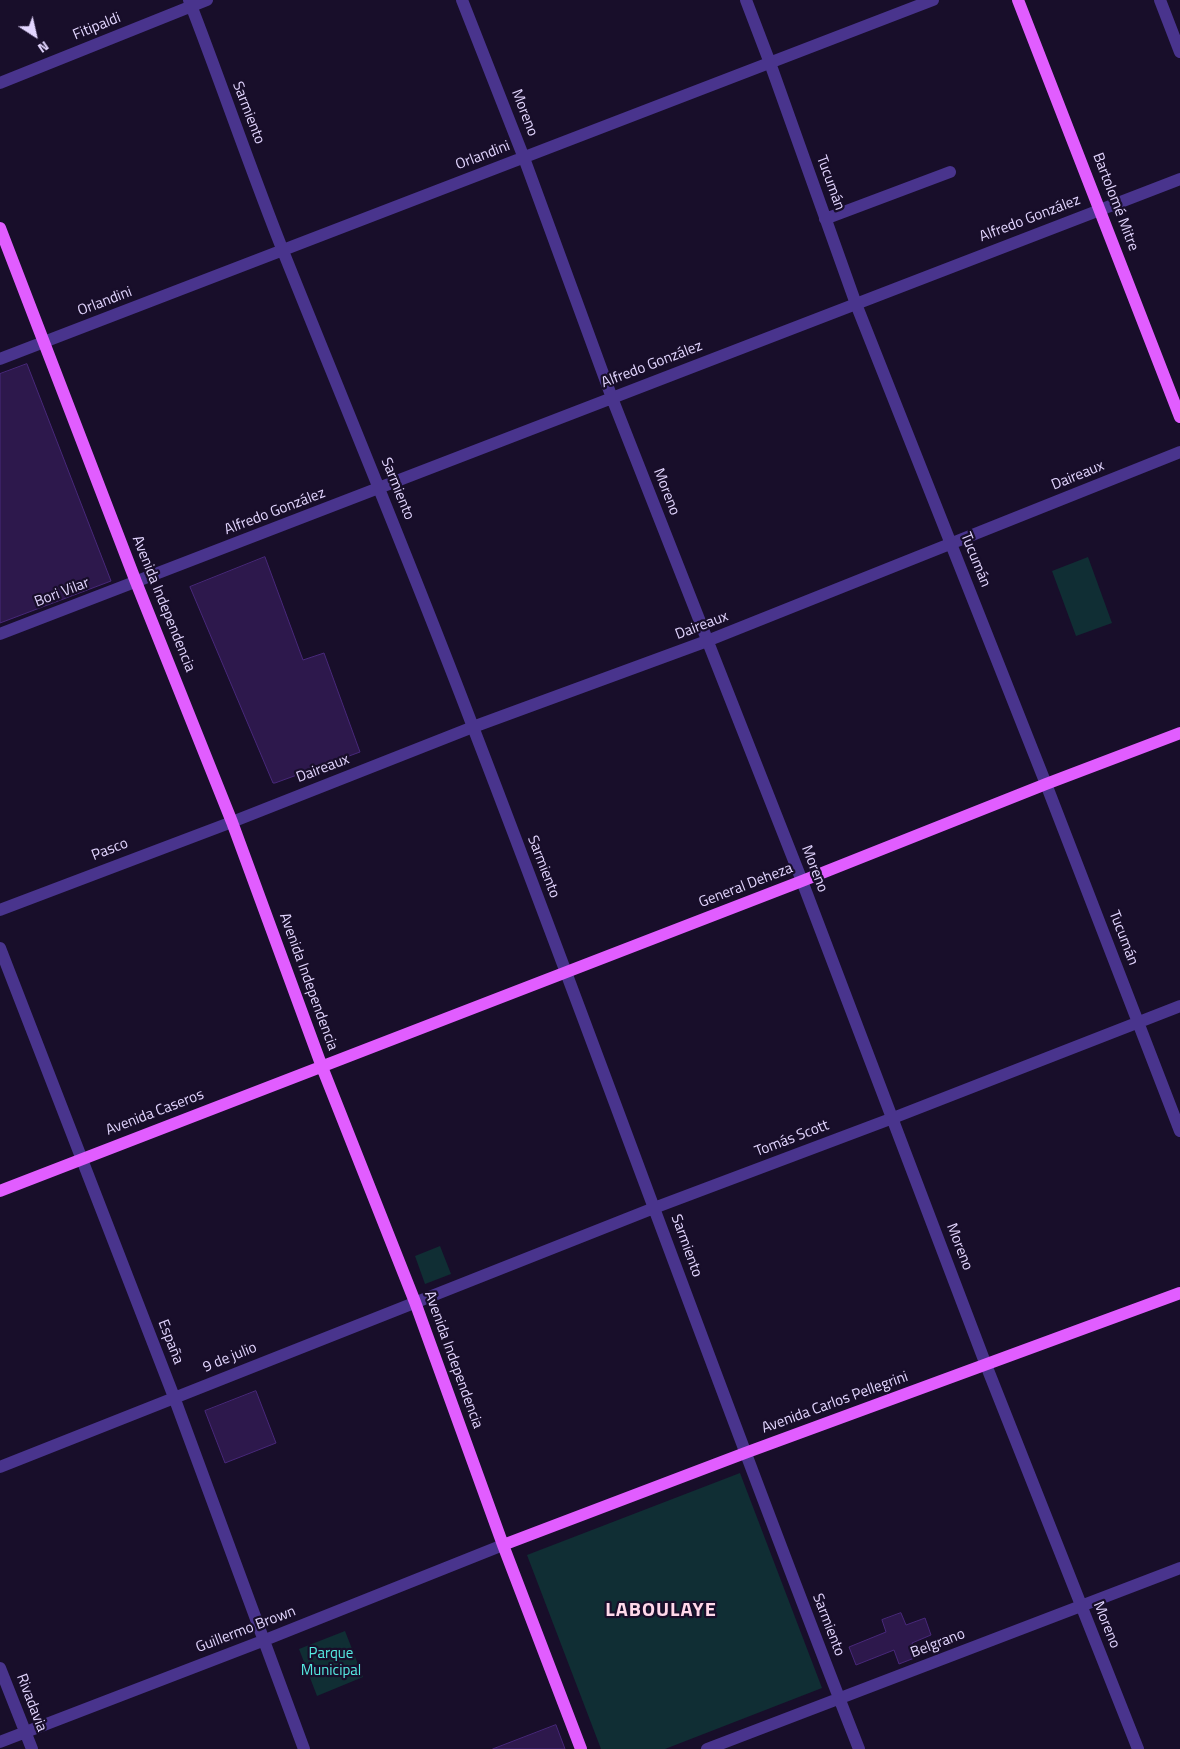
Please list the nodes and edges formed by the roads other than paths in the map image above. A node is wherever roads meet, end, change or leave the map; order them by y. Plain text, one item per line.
1 (206, 0) edge
2 (462, 0) edge
3 (746, 0) edge
4 (933, 0) edge
5 (1018, 0) edge
6 (1160, 0) edge
7 (190, 3) edge
8 (1180, 52) edge
9 (770, 63) junction
10 (0, 83) edge
11 (524, 158) junction
12 (950, 172) dead end
13 (1180, 179) edge
14 (1100, 210) junction
15 (825, 219) junction
16 (0, 228) edge
17 (283, 250) junction
18 (856, 304) junction
19 (44, 342) junction
20 (0, 359) edge
21 (612, 398) junction
22 (1180, 417) edge
23 (1180, 452) edge
24 (380, 488) junction
25 (952, 545) junction
26 (136, 582) junction
27 (0, 634) edge
28 (707, 642) junction
29 (473, 727) junction
30 (1180, 733) edge
31 (1046, 784) junction
32 (232, 822) junction
33 (802, 881) junction
34 (0, 910) edge
35 (0, 948) edge
36 (566, 973) junction
37 (1180, 1006) edge
38 (1138, 1022) junction
39 (322, 1066) junction
40 (893, 1118) junction
41 (1180, 1131) edge
42 (81, 1159) junction
43 (0, 1191) edge
44 (654, 1208) junction
45 (1180, 1293) edge
46 (416, 1302) junction
47 (986, 1365) junction
48 (174, 1397) junction
49 (745, 1453) junction
50 (0, 1467) edge
51 (503, 1546) junction
52 (1180, 1568) edge
53 (1081, 1607) junction
54 (265, 1640) junction
55 (0, 1668) edge
56 (839, 1699) junction
57 (25, 1732) junction
58 (0, 1742) edge
59 (32, 1749) edge
60 (304, 1749) edge
61 (581, 1749) edge
62 (707, 1749) edge
63 (859, 1749) edge
64 (1138, 1749) edge

1 - 7 street, Fitipaldi
2 - 11 street, Moreno
3 - 9 street, Tucumán
4 - 9 street, Orlandini
5 - 14 main road, Bartolomé Mitre
6 - 8 street
7 - 10 street, Fitipaldi
7 - 17 street, Sarmiento
9 - 11 street, Orlandini
9 - 15 street, Tucumán
11 - 17 street, Orlandini
11 - 21 street, Moreno
12 - 15 street
13 - 14 street, Alfredo González
14 - 18 street, Alfredo González
14 - 22 main road, Bartolomé Mitre
15 - 18 street, Tucumán
16 - 19 main road, Avenida Independencia
17 - 19 street, Orlandini
17 - 24 street, Sarmiento
18 - 21 street, Alfredo González
18 - 25 street, Tucumán
19 - 20 street, Orlandini
19 - 26 main road, Avenida Independencia
21 - 24 street, Alfredo González
21 - 28 street, Moreno
23 - 25 street, Daireaux
24 - 26 street, Alfredo González
24 - 29 street, Sarmiento
25 - 28 street, Daireaux
25 - 31 street, Tucumán
26 - 27 street, Bori Vilar
26 - 32 main road, Avenida Independencia
28 - 29 street, Daireaux
28 - 33 street, Moreno
29 - 32 street, Daireaux
29 - 36 street, Sarmiento
30 - 31 main road, General Deheza
31 - 33 main road, General Deheza
31 - 38 street, Tucumán
32 - 34 street, Pasco
32 - 39 main road, Avenida Independencia
33 - 36 main road, General Deheza
33 - 40 street, Moreno
35 - 42 street, España
36 - 39 main road, General Deheza
36 - 44 street, Sarmiento
37 - 38 street, Tomás Scott
38 - 40 street, Tomás Scott
38 - 41 street, Tucumán
39 - 42 main road, Avenida Caseros
39 - 46 main road, Avenida Independencia
40 - 44 street, Tomás Scott
40 - 47 street, Moreno
42 - 43 main road, Avenida Caseros
42 - 48 street, España
44 - 46 street, Tomás Scott
44 - 49 street, Sarmiento
45 - 47 main road, Avenida Carlos Pellegrini
46 - 48 street, 9 de julio
46 - 51 main road, Avenida Independencia
47 - 49 main road, Avenida Carlos Pellegrini
47 - 53 street, Moreno
48 - 50 street, 9 de julio
48 - 54 street, España
49 - 51 main road, Avenida Carlos Pellegrini
49 - 56 street, Sarmiento
51 - 54 street, Guillermo Brown
51 - 61 main road, Avenida Independencia
52 - 53 street, Belgrano
53 - 56 street, Belgrano
53 - 64 street, Moreno
54 - 57 street, Guillermo Brown
54 - 60 street, España
55 - 57 street, Rivadavia
56 - 62 street, Belgrano
56 - 63 street, Sarmiento
57 - 58 street, Guillermo Brown
57 - 59 street, Rivadavia

